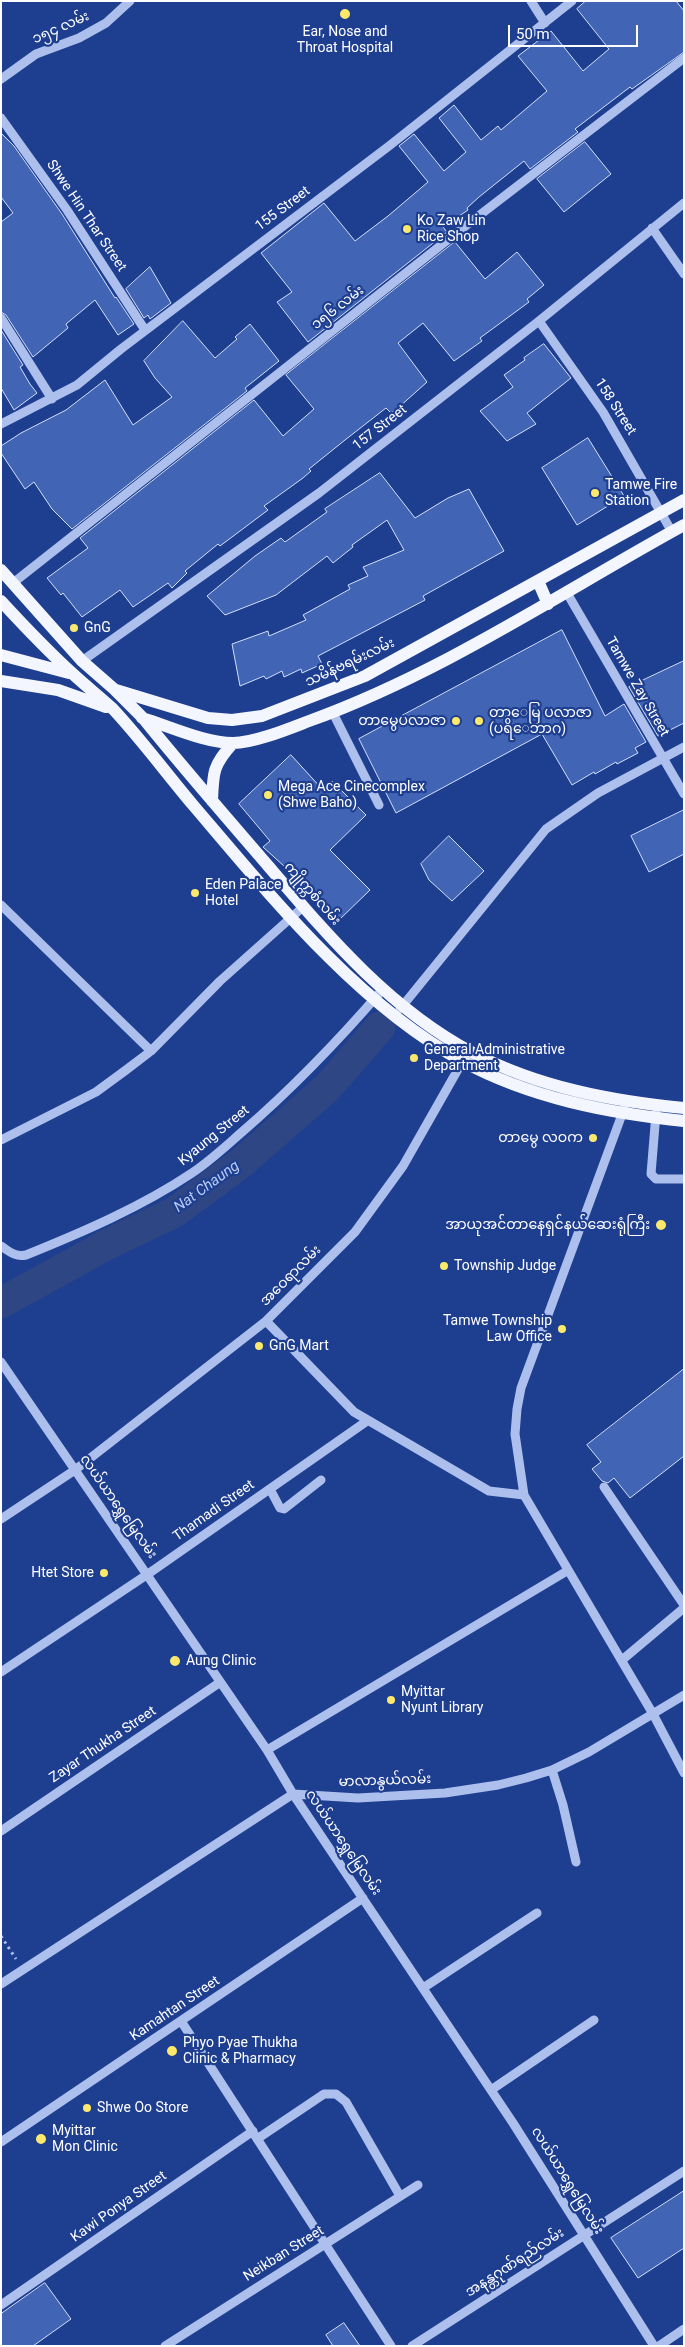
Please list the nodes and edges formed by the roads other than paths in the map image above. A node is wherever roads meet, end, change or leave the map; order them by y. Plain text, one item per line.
1 (130, 1) edge
2 (531, 1) edge
3 (572, 1) edge
4 (545, 23) junction
5 (684, 58) edge
6 (1, 78) edge
7 (1, 118) edge
8 (684, 203) edge
9 (652, 228) junction
10 (684, 274) edge
11 (1, 318) edge
12 (539, 321) junction
13 (145, 330) junction
14 (52, 399) junction
15 (1, 424) edge
16 (684, 500) edge
17 (661, 513) junction
18 (684, 526) edge
19 (672, 532) junction
20 (600, 547) junction
21 (612, 566) junction
22 (1, 570) edge
23 (538, 581) junction
24 (12, 583) junction
25 (566, 593) junction
26 (1, 601) edge
27 (548, 604) junction
28 (1, 655) edge
29 (82, 661) junction
30 (72, 674) junction
31 (1, 681) edge
32 (114, 689) junction
33 (113, 710) junction
34 (333, 712) junction
35 (143, 718) junction
36 (233, 743) junction
37 (684, 747) edge
38 (662, 759) junction
39 (684, 794) edge
40 (212, 801) junction
41 (379, 805) dead end
42 (1, 905) edge
43 (303, 907) junction
44 (292, 917) junction
45 (383, 989) junction
46 (374, 1000) junction
47 (398, 1011) junction
48 (468, 1050) junction
49 (151, 1051) junction
50 (463, 1062) junction
51 (657, 1105) junction
52 (624, 1107) junction
53 (684, 1108) edge
54 (655, 1118) junction
55 (684, 1121) edge
56 (1, 1140) edge
57 (684, 1179) edge
58 (1, 1246) edge
59 (266, 1320) junction
60 (1, 1362) edge
61 (367, 1421) junction
62 (75, 1470) junction
63 (322, 1480) dead end
64 (604, 1488) dead end
65 (270, 1489) junction
66 (524, 1495) junction
67 (1, 1519) edge
68 (568, 1571) junction
69 (148, 1574) junction
70 (684, 1606) edge
71 (622, 1660) junction
72 (1, 1672) edge
73 (219, 1682) junction
74 (684, 1694) edge
75 (653, 1714) junction
76 (267, 1750) junction
77 (552, 1770) junction
78 (684, 1773) edge
79 (294, 1794) junction
80 (1, 1831) edge
81 (576, 1862) dead end
82 (363, 1898) junction
83 (537, 1913) dead end
84 (1, 1984) edge
85 (423, 1988) junction
86 (594, 2020) dead end
87 (181, 2021) junction
88 (491, 2090) junction
89 (255, 2135) junction
90 (1, 2142) edge
91 (684, 2171) edge
92 (418, 2185) dead end
93 (400, 2196) junction
94 (584, 2234) junction
95 (326, 2244) junction
96 (1, 2305) edge
97 (684, 2329) edge
98 (165, 2346) edge
99 (391, 2346) edge
100 (412, 2346) edge
101 (654, 2346) edge
102 (659, 2346) edge

1 - 6 street, ၁၅၄ လမ်း
2 - 4 street
3 - 4 street, 155 Street
4 - 13 street, 155 Street
5 - 24 street, ၁၅၆ လမ်း
7 - 13 street, Shwe Hin Thar Street
8 - 9 street, 157 Street
9 - 10 street
9 - 12 street, 157 Street
11 - 14 street
12 - 17 street, 158 Street
12 - 29 street, 157 Street
13 - 14 street, 155 Street
14 - 15 street, 155 Street
16 - 17 main road, သမိန်ဗရမ်းလမ်း
17 - 19 street, 158 Street
17 - 20 main road, သမိန်ဗရမ်းလမ်း
18 - 19 main road
19 - 21 main road
20 - 21 main road
20 - 23 main road, သမိန်ဗရမ်းလမ်း
21 - 25 main road
22 - 24 main road, ကျိုက္ကစံလမ်း
23 - 27 main road
23 - 32 main road, သမိန်ဗရမ်းလမ်း
24 - 29 main road, ကျိုက္ကစံလမ်း
25 - 27 main road
25 - 38 street, Tamwe Zay Street
26 - 30 main road, ကျိုက္ကစံလမ်း
27 - 34 main road
28 - 30 main road, သမိန်ဗရမ်းလမ်း
29 - 32 main road, ကျိုက္ကစံလမ်း
30 - 32 main road, သမိန်ဗရမ်းလမ်း
30 - 33 main road, ကျိုက္ကစံလမ်း
31 - 33 main road
32 - 35 main road, ကျိုက္ကစံလမ်း
33 - 35 main road
33 - 44 main road, ကျိုက္ကစံလမ်း
34 - 36 main road
34 - 41 street
35 - 36 main road
35 - 40 main road, ကျိုက္ကစံလမ်း
36 - 40 main road
37 - 38 street
38 - 39 street, Tamwe Zay Street
38 - 47 street
40 - 43 main road, ကျိုက္ကစံလမ်း
42 - 49 street
43 - 44 street
43 - 45 main road, ကျိုက္ကစံလမ်း
44 - 46 main road, ကျိုက္ကစံလမ်း
44 - 49 street
45 - 46 street, Kyaung Street
45 - 47 main road, ကျိုက္ကစံလမ်း
46 - 47 main road, ကျိုက္ကစံလမ်း
46 - 58 street, Kyaung Street
47 - 48 main road, ကျိုက္ကစံလမ်း
47 - 50 main road, ကျိုက္ကစံလမ်း
48 - 50 street, အဝေရာလမ်း
48 - 52 main road, ကျိုက္ကစံလမ်း
49 - 56 street
50 - 52 main road, ကျိုက္ကစံလမ်း
50 - 59 street, အဝေရာလမ်း
51 - 52 main road, ကျိုက္ကစံလမ်း
51 - 53 main road, ကျိုက္ကစံလမ်း
51 - 54 street
52 - 54 main road, ကျိုက္ကစံလမ်း
52 - 66 street
54 - 55 main road, ကျိုက္ကစံလမ်း
54 - 57 street
59 - 61 street
59 - 62 street, အဝေရာလမ်း
60 - 62 street, လယ်ယာရွှေမြေလမ်း
61 - 65 street, Thamadi Street
61 - 66 street
62 - 67 street, အဝေရာလမ်း
62 - 69 street, လယ်ယာရွှေမြေလမ်း
63 - 65 street
64 - 70 street
65 - 69 street, Thamadi Street
66 - 68 street
68 - 71 street
68 - 76 street
69 - 72 street, Thamadi Street
69 - 73 street, လယ်ယာရွှေမြေလမ်း
70 - 71 street
71 - 75 street
73 - 76 street, လယ်ယာရွှေမြေလမ်း
73 - 80 street, Zayar Thukha Street
74 - 75 street, မာလာနွယ်လမ်း
75 - 77 street, မာလာနွယ်လမ်း
75 - 78 street
76 - 79 street, လယ်ယာရွှေမြေလမ်း
77 - 79 street, မာလာနွယ်လမ်း
77 - 81 street
79 - 82 street, လယ်ယာရွှေမြေလမ်း
79 - 84 street
82 - 85 street, လယ်ယာရွှေမြေလမ်း
82 - 87 street, Kamahtan Street
83 - 85 street
85 - 88 street, လယ်ယာရွှေမြေလမ်း
86 - 88 street
87 - 89 street
87 - 90 street, Kamahtan Street
88 - 94 street, လယ်ယာရွှေမြေလမ်း
89 - 93 street, Kawi Ponya Street
89 - 95 street
89 - 96 street, Kawi Ponya Street
91 - 94 street, အနန္တဂုဏ်ရည်လမ်း
92 - 93 street, Neikban Street
93 - 95 street, Neikban Street
94 - 100 street, အနန္တဂုဏ်ရည်လမ်း
94 - 101 street, လယ်ယာရွှေမြေလမ်း
95 - 98 street, Neikban Street
95 - 99 street
97 - 102 street

